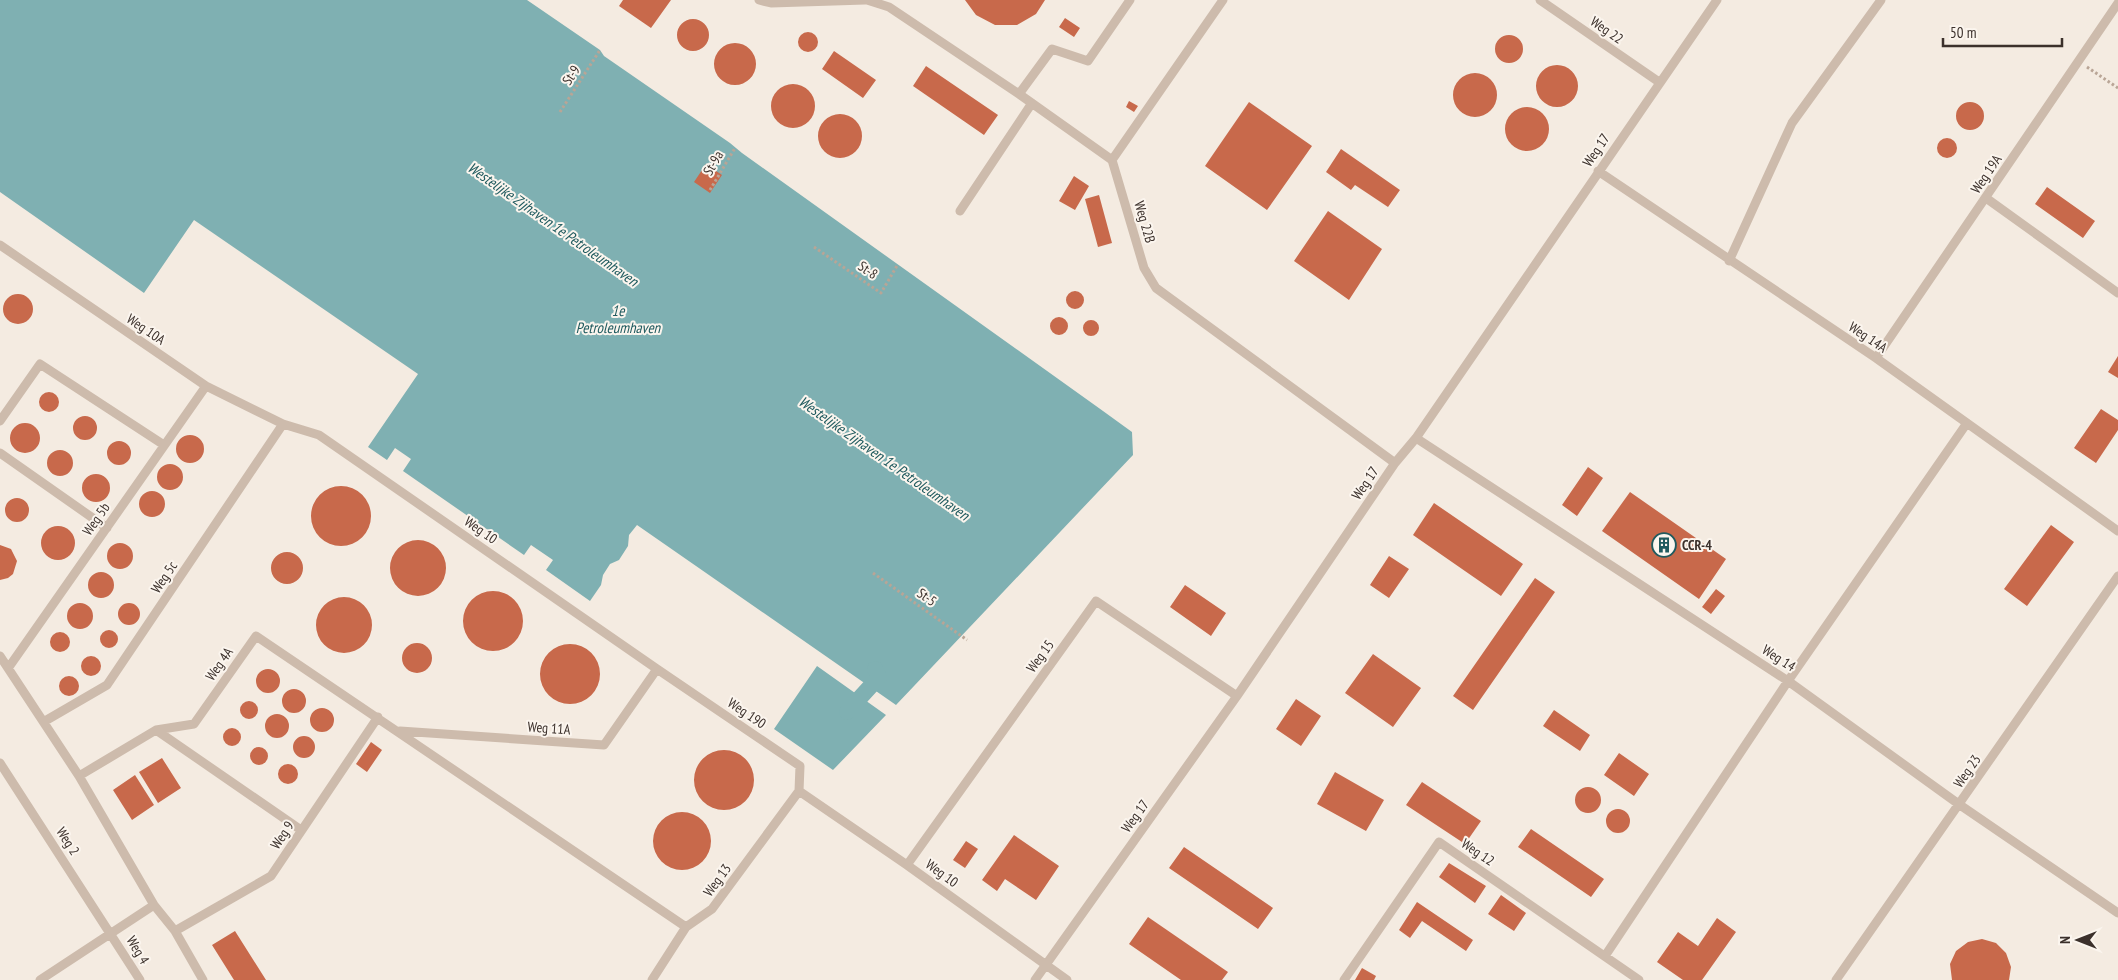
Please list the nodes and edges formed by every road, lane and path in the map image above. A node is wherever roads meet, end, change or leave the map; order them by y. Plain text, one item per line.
1 (759, 0) edge
2 (866, 0) edge
3 (1130, 0) edge
4 (1223, 0) edge
5 (1540, 0) edge
6 (1716, 0) edge
7 (1881, 0) edge
8 (2118, 3) edge
9 (600, 50) dead end
10 (2078, 61) junction
11 (1659, 82) junction
12 (2118, 88) edge
13 (1020, 94) junction
14 (1032, 103) junction
15 (560, 112) dead end
16 (735, 148) dead end
17 (1112, 160) junction
18 (1598, 171) junction
19 (710, 190) dead end
20 (1986, 198) junction
21 (960, 210) dead end
22 (0, 245) edge
23 (814, 247) dead end
24 (1729, 261) junction
25 (898, 264) dead end
26 (2118, 293) edge
27 (1876, 358) junction
28 (206, 386) junction
29 (0, 420) edge
30 (1967, 422) junction
31 (283, 424) junction
32 (1416, 438) junction
33 (164, 444) junction
34 (0, 453) edge
35 (1395, 463) junction
36 (107, 528) junction
37 (2118, 530) edge
38 (873, 573) dead end
39 (2118, 576) edge
40 (967, 640) dead end
41 (0, 656) edge
42 (9, 666) junction
43 (657, 669) junction
44 (1788, 681) junction
45 (1237, 696) junction
46 (378, 717) junction
47 (45, 721) junction
48 (156, 730) junction
49 (399, 731) junction
50 (0, 762) edge
51 (79, 776) junction
52 (799, 791) junction
53 (1960, 805) junction
54 (302, 830) junction
55 (907, 865) junction
56 (154, 905) junction
57 (2118, 913) edge
58 (686, 927) junction
59 (174, 931) junction
60 (112, 934) junction
61 (1605, 956) junction
62 (1045, 965) junction
63 (40, 980) edge
64 (140, 980) edge
65 (203, 980) edge
66 (652, 980) edge
67 (1035, 980) edge
68 (1067, 980) edge
69 (1344, 980) edge
70 (1639, 980) edge
71 (1836, 980) edge

1 - 2 lane
2 - 13 lane
3 - 13 lane
4 - 17 lane
5 - 11 lane, Weg 22
6 - 11 lane, Weg 17
7 - 24 lane
8 - 10 lane, Weg 19A
9 - 15 path, St-9
10 - 12 path
10 - 20 lane, Weg 19A
11 - 18 lane, Weg 17
13 - 14 lane
14 - 17 lane
14 - 21 lane
16 - 19 path, St-9a
17 - 35 lane, Weg 22B
18 - 24 lane, Weg 14A
18 - 32 lane, Weg 17
20 - 26 lane
20 - 27 lane, Weg 19A
22 - 28 lane, Weg 10A
23 - 25 path, St-8
24 - 27 lane, Weg 14A
27 - 30 lane, Weg 14A
28 - 31 lane, Weg 10A
28 - 33 lane, Weg 5b
29 - 33 lane
30 - 37 lane, Weg 14A
30 - 44 lane
31 - 43 lane, Weg 10
31 - 47 lane, Weg 5c
32 - 35 lane, Weg 17
32 - 44 lane, Weg 14
33 - 36 lane, Weg 5b
34 - 36 lane
35 - 45 lane, Weg 17
36 - 42 lane, Weg 5b
38 - 40 path, St-5
39 - 53 lane, Weg 23
41 - 42 lane
42 - 47 lane
43 - 49 lane, Weg 11A
43 - 52 lane, Weg 190
44 - 53 lane, Weg 14
44 - 61 lane
45 - 55 lane, Weg 15
45 - 62 lane, Weg 17
46 - 48 lane, Weg 4A
46 - 49 lane
46 - 54 lane, Weg 9
47 - 51 lane
48 - 51 lane, Weg 4A
48 - 54 lane
49 - 58 lane
50 - 60 lane, Weg 2
51 - 56 lane
52 - 55 lane, Weg 10
52 - 58 lane, Weg 13
53 - 57 lane, Weg 14
53 - 71 lane, Weg 23
54 - 59 lane, Weg 9
55 - 62 lane, Weg 10
56 - 59 lane
56 - 60 lane
58 - 66 lane, Weg 13
59 - 65 lane
60 - 63 lane
60 - 64 lane, Weg 4
61 - 69 lane, Weg 12
61 - 70 lane, Weg 12
62 - 67 lane, Weg 17
62 - 68 lane, Weg 10

